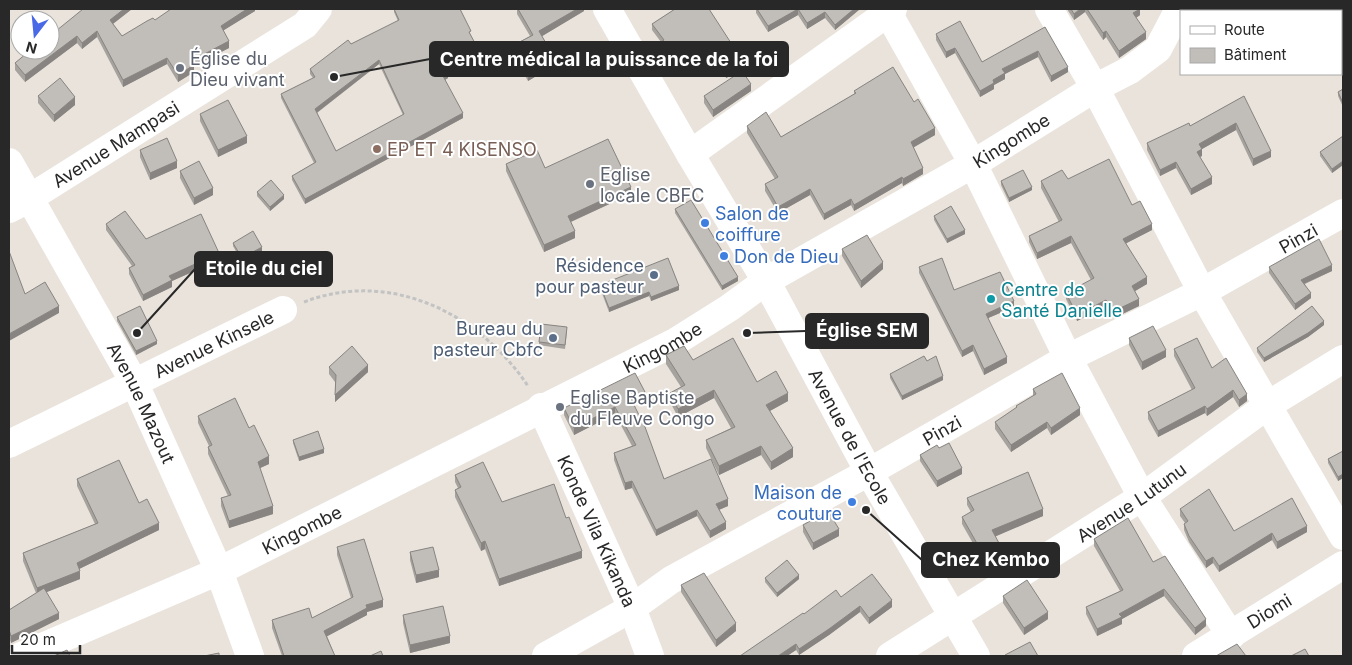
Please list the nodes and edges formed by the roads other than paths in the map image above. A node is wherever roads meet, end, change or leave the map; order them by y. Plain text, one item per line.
1 (318, 9) edge
2 (1049, 9) edge
3 (1179, 9) edge
4 (889, 10) edge
5 (611, 11) edge
6 (1095, 88) junction
7 (690, 154) junction
8 (9, 162) edge
9 (974, 164) junction
10 (19, 204) edge
11 (1343, 213) edge
12 (766, 281) junction
13 (1202, 292) junction
14 (283, 310) road end
15 (1068, 358) junction
16 (1343, 359) edge
17 (135, 384) junction
18 (1268, 405) junction
19 (541, 407) junction
20 (9, 444) edge
21 (869, 472) junction
22 (1142, 497) junction
23 (1343, 536) edge
24 (1343, 565) edge
25 (219, 570) junction
26 (632, 608) junction
27 (952, 617) junction
28 (1231, 636) junction
29 (21, 656) edge
30 (250, 656) edge
31 (546, 656) edge
32 (650, 656) edge
33 (890, 656) edge
34 (976, 656) edge
35 (1196, 656) edge

1 - 10 street, Avenue Mampasi
2 - 6 street
3 - 6 street, Kingombe
4 - 7 street
4 - 9 street
5 - 7 street, Avenue de l'Ecole
6 - 9 street, Kingombe
6 - 13 street
7 - 12 street, Avenue de l'Ecole
8 - 10 street, Avenue Mazout
9 - 12 street, Kingombe
9 - 15 street
10 - 17 street, Avenue Mazout
11 - 13 street, Pinzi
12 - 19 street, Kingombe
12 - 21 street, Avenue de l'Ecole
13 - 15 street, Pinzi
13 - 18 street
14 - 17 street, Avenue Kinsele
15 - 21 street, Pinzi
15 - 22 street
16 - 18 street, Avenue Lutunu
17 - 20 street, Avenue Kinsele
17 - 25 street, Avenue Mazout
18 - 22 street, Avenue Lutunu
18 - 23 street
19 - 25 street, Kingombe
19 - 26 street, Konde Vila Kikanda
21 - 26 street, Pinzi
21 - 27 street, Avenue de l'Ecole
22 - 27 street, Avenue Lutunu
22 - 28 street
24 - 28 street, Diomi
25 - 29 street, Kingombe
25 - 30 street, Avenue Mazout
26 - 31 street, Pinzi
26 - 32 street, Konde Vila Kikanda
27 - 33 street, Avenue Lutunu
27 - 34 street, Avenue de l'Ecole
28 - 35 street, Diomi

